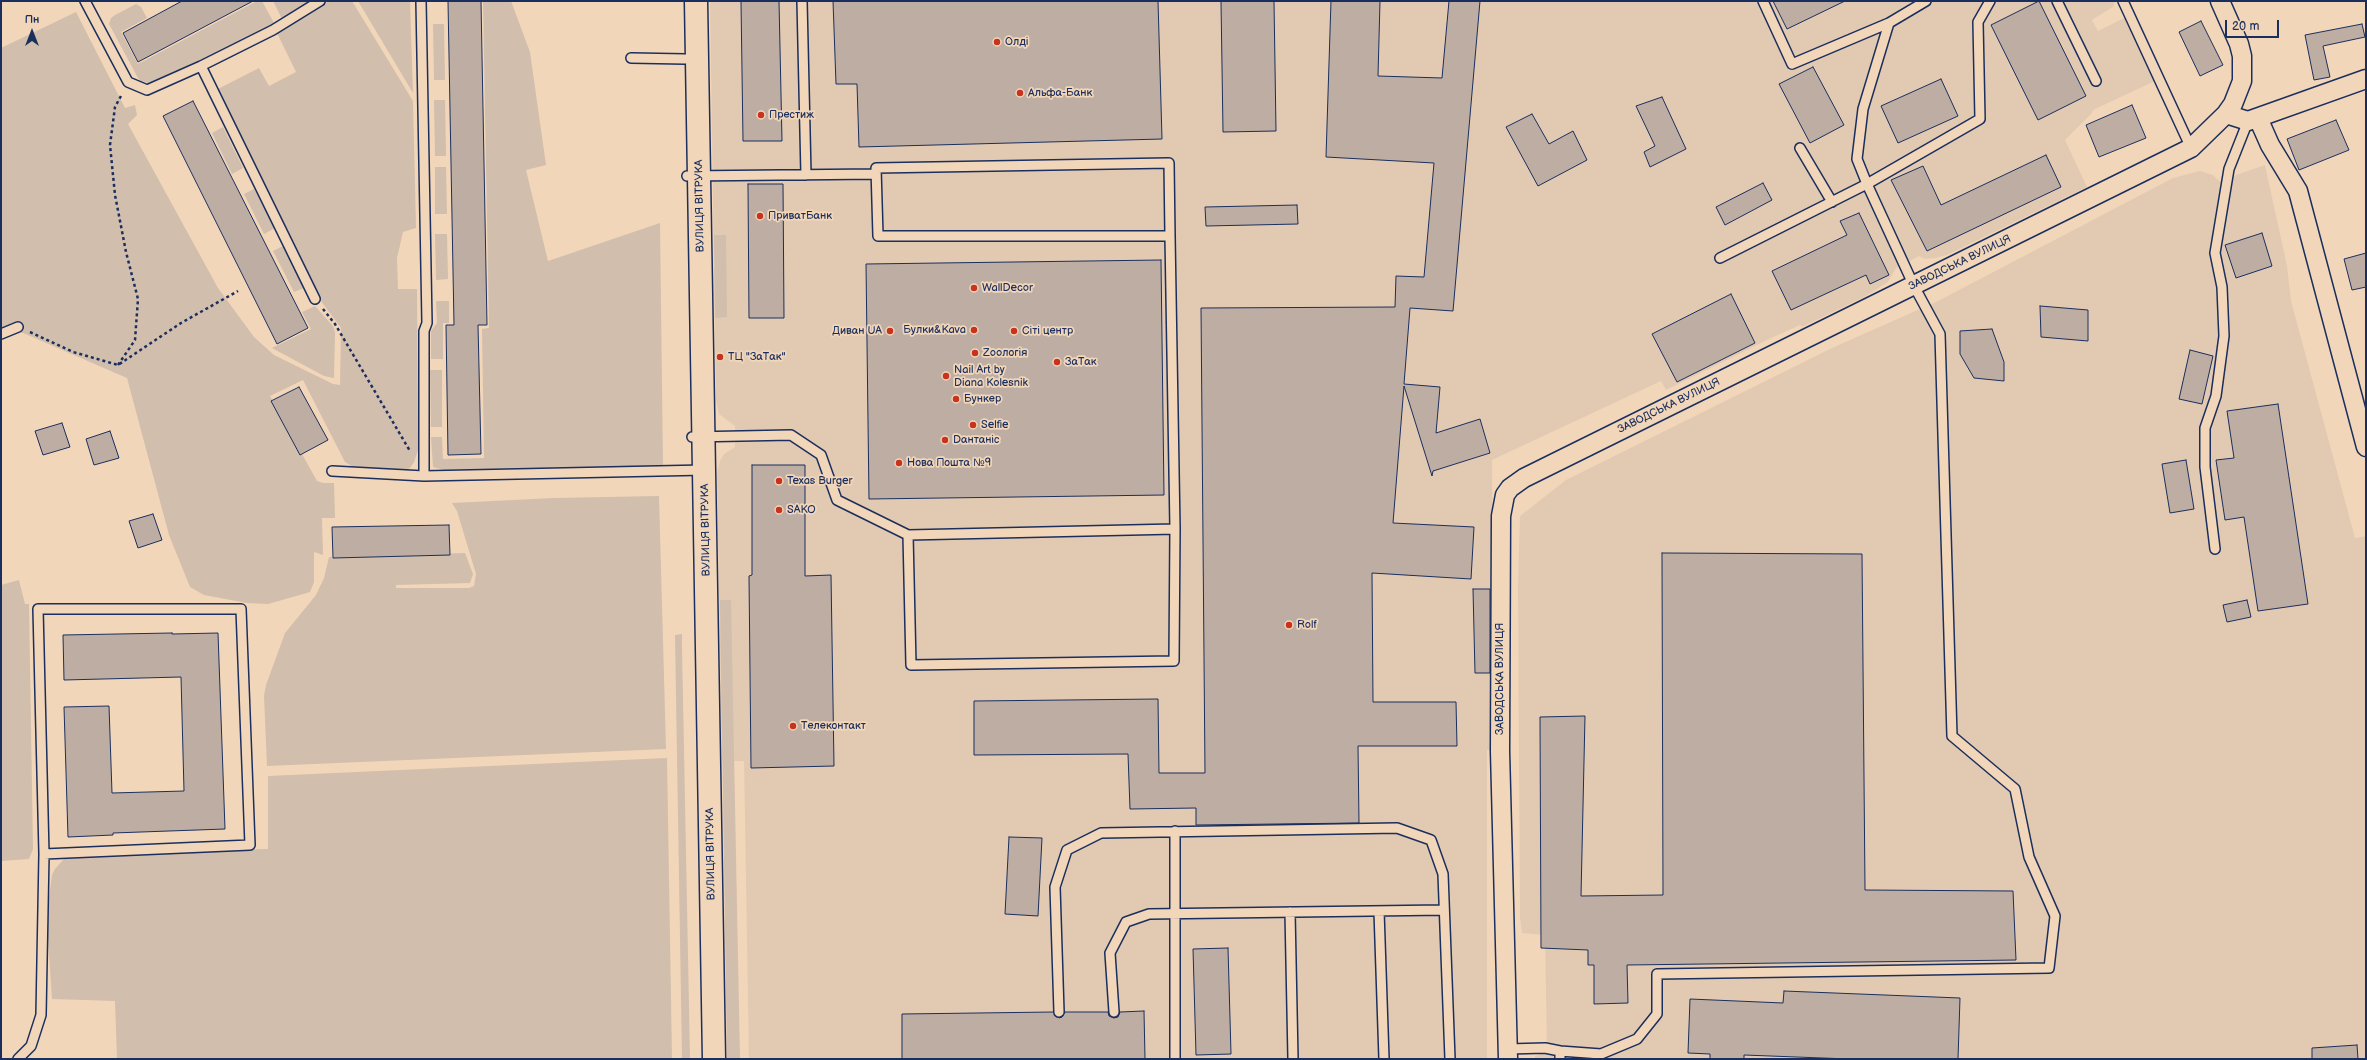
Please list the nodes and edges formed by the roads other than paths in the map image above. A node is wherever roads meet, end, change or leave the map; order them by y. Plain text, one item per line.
1 (85, 1) edge
2 (320, 1) edge
3 (421, 1) edge
4 (684, 1) edge
5 (696, 1) edge
6 (802, 1) edge
7 (1763, 1) edge
8 (1926, 1) edge
9 (1990, 1) edge
10 (2058, 1) edge
11 (2123, 1) edge
12 (2220, 1) edge
13 (1889, 23) junction
14 (630, 58) dead end
15 (685, 59) junction
16 (201, 66) junction
17 (2366, 79) edge
18 (2096, 81) dead end
19 (2226, 114) junction
20 (2253, 119) junction
21 (1800, 148) dead end
22 (2191, 148) junction
23 (876, 174) junction
24 (806, 175) junction
25 (693, 176) junction
26 (1867, 184) junction
27 (1832, 202) junction
28 (1170, 236) junction
29 (1720, 258) dead end
30 (1914, 286) junction
31 (315, 299) road end
32 (18, 327) road end
33 (1, 334) edge
34 (698, 437) junction
35 (2366, 447) edge
36 (332, 471) dead end
37 (699, 471) junction
38 (424, 476) junction
39 (1175, 529) junction
40 (908, 535) junction
41 (2215, 549) dead end
42 (1174, 832) junction
43 (44, 854) junction
44 (1444, 910) junction
45 (1379, 911) junction
46 (1290, 912) junction
47 (1175, 914) junction
48 (1059, 1012) dead end
49 (1114, 1012) dead end
50 (1508, 1054) edge
51 (1560, 1055) edge
52 (18, 1059) edge
53 (702, 1059) edge
54 (714, 1059) edge
55 (1175, 1059) edge
56 (1293, 1059) edge
57 (1384, 1059) edge
58 (1450, 1059) edge

1 - 16 lane
2 - 16 lane
3 - 38 lane
4 - 15 main road, ВУЛИЦЯ ВІТРУКА
5 - 25 main road, ВУЛИЦЯ ВІТРУКА
6 - 24 lane
7 - 13 lane
8 - 13 lane
9 - 26 lane
10 - 18 lane
11 - 22 lane
12 - 19 street, ЗАВОДСЬКА ВУЛИЦЯ
13 - 26 lane
14 - 15 lane
15 - 25 main road, ВУЛИЦЯ ВІТРУКА
16 - 31 lane
17 - 20 street
19 - 20 street
19 - 22 street, ЗАВОДСЬКА ВУЛИЦЯ
20 - 35 street
20 - 41 lane
21 - 27 lane
22 - 30 street, ЗАВОДСЬКА ВУЛИЦЯ
23 - 24 lane
23 - 28 lane
23 - 28 lane
24 - 25 lane
25 - 34 main road, ВУЛИЦЯ ВІТРУКА
26 - 27 lane
26 - 30 lane
27 - 29 lane
28 - 39 lane
30 - 50 street, ЗАВОДСЬКА ВУЛИЦЯ
30 - 51 lane
32 - 33 lane
34 - 37 main road, ВУЛИЦЯ ВІТРУКА
34 - 40 lane
36 - 38 lane
37 - 38 lane
37 - 53 main road, ВУЛИЦЯ ВІТРУКА
37 - 54 main road, ВУЛИЦЯ ВІТРУКА
39 - 40 lane
39 - 40 lane
42 - 44 lane
42 - 47 lane
42 - 48 lane
43 - 43 lane
43 - 52 lane
44 - 45 lane
44 - 58 lane
45 - 46 lane
45 - 57 lane
46 - 47 lane
46 - 56 lane
47 - 49 lane
47 - 55 lane
50 - 51 lane

